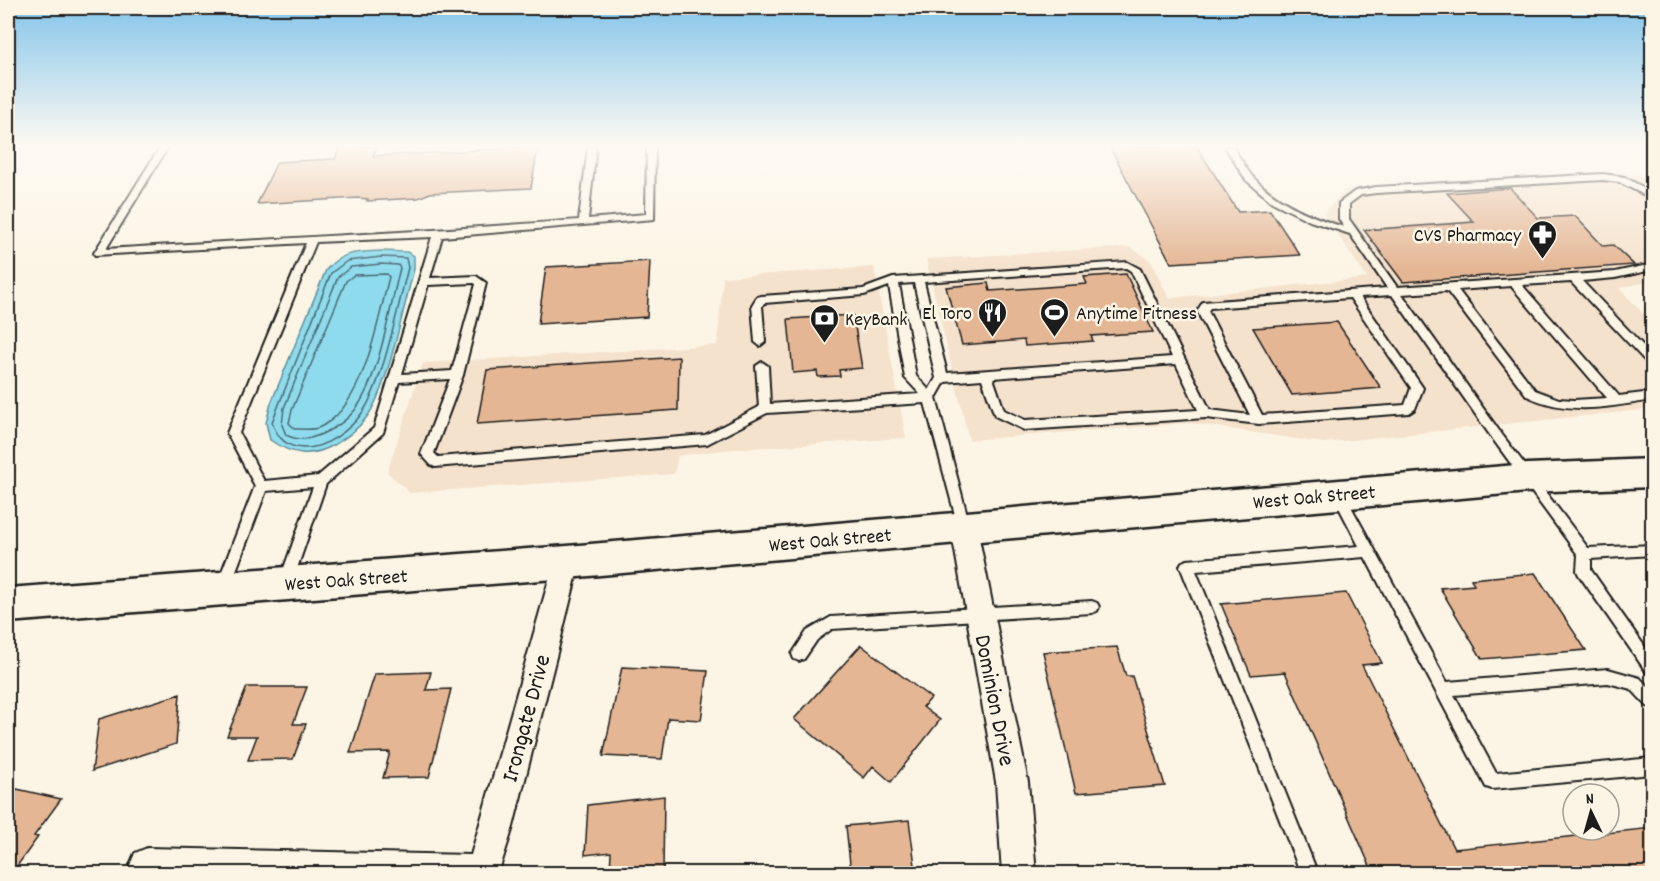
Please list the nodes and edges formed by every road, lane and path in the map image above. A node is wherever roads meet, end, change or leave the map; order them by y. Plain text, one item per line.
1 (139, 188) edge
2 (587, 188) edge
3 (651, 188) edge
4 (1260, 188) edge
5 (1409, 188) edge
6 (1638, 188) edge
7 (1653, 196) edge
8 (583, 222) junction
9 (1353, 232) junction
10 (438, 234) junction
11 (312, 239) junction
12 (1653, 267) edge
13 (1573, 278) junction
14 (918, 279) junction
15 (893, 281) junction
16 (424, 282) junction
17 (1513, 282) junction
18 (1450, 287) junction
19 (1395, 291) junction
20 (1353, 294) junction
21 (760, 342) dead end
22 (1180, 360) junction
23 (1653, 361) edge
24 (762, 366) dead end
25 (986, 374) junction
26 (457, 375) junction
27 (395, 378) junction
28 (942, 378) junction
29 (1653, 396) edge
30 (930, 398) junction
31 (1615, 400) junction
32 (765, 409) junction
33 (1206, 414) junction
34 (1259, 420) junction
35 (1653, 473) edge
36 (1528, 478) junction
37 (321, 480) junction
38 (261, 486) junction
39 (1338, 493) junction
40 (964, 528) junction
41 (1653, 550) edge
42 (1368, 551) junction
43 (1585, 554) junction
44 (567, 562) junction
45 (286, 583) junction
46 (223, 588) junction
47 (8, 605) edge
48 (1092, 606) dead end
49 (980, 615) junction
50 (799, 654) dead end
51 (1653, 668) edge
52 (1443, 690) junction
53 (1653, 701) edge
54 (1653, 766) edge
55 (147, 865) dead end
56 (481, 873) edge
57 (1018, 873) edge
58 (1310, 873) edge

1 - 11 lane
2 - 8 lane
3 - 8 lane
4 - 9 lane
5 - 9 lane
6 - 7 lane
8 - 10 lane
9 - 19 lane
10 - 11 lane
10 - 16 lane
11 - 38 lane
12 - 13 lane
13 - 17 lane
13 - 23 lane
14 - 15 lane
14 - 22 lane
14 - 28 lane
15 - 21 lane
15 - 30 lane
16 - 26 lane
16 - 27 lane
17 - 18 lane
17 - 31 lane
18 - 19 lane
18 - 31 lane
19 - 20 lane
19 - 36 lane
20 - 34 lane
20 - 34 lane
22 - 25 lane
22 - 33 lane
24 - 32 lane
25 - 28 lane
25 - 33 lane
26 - 27 lane
26 - 32 lane
27 - 37 lane
28 - 30 lane
29 - 31 lane
30 - 32 lane
30 - 40 lane
33 - 34 lane
35 - 36 main road, West Oak Street
36 - 39 main road, West Oak Street
36 - 43 lane
37 - 38 lane
37 - 45 lane
38 - 46 lane
39 - 40 main road, West Oak Street
39 - 42 lane
40 - 44 main road, West Oak Street
40 - 49 street, Dominion Drive
41 - 43 lane
42 - 52 lane
42 - 58 lane
43 - 51 lane
44 - 45 main road, West Oak Street
44 - 56 street, Irongate Drive
45 - 46 main road, West Oak Street
46 - 47 main road, West Oak Street
48 - 49 lane
49 - 50 lane
49 - 57 street, Dominion Drive
52 - 53 lane
52 - 54 lane
55 - 56 street

